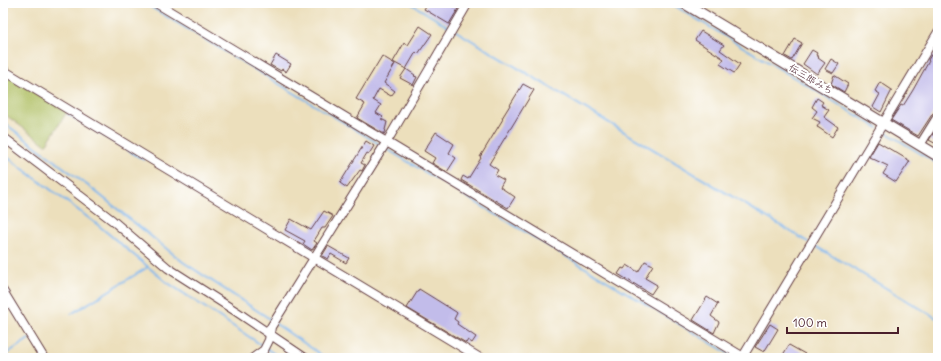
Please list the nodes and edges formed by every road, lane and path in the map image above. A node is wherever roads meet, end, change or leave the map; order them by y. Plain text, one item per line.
1 (156, 3) edge
2 (468, 3) edge
3 (684, 3) edge
4 (938, 32) edge
5 (3, 70) edge
6 (938, 116) edge
7 (881, 127) junction
8 (3, 137) edge
9 (383, 145) junction
10 (920, 145) junction
11 (938, 156) edge
12 (314, 257) junction
13 (3, 291) edge
14 (270, 334) junction
15 (44, 358) edge
16 (253, 358) edge
17 (305, 358) edge
18 (480, 358) edge
19 (744, 358) edge

1 - 9 street
2 - 9 street
3 - 7 street, 伝三郎みち
4 - 7 street
5 - 12 street
6 - 10 street
7 - 10 street, 伝三郎みち
7 - 19 street
8 - 14 street
9 - 12 street
9 - 19 street
10 - 11 street, 伝三郎みち
12 - 14 street
12 - 18 street
13 - 15 street
14 - 16 street
14 - 17 street

